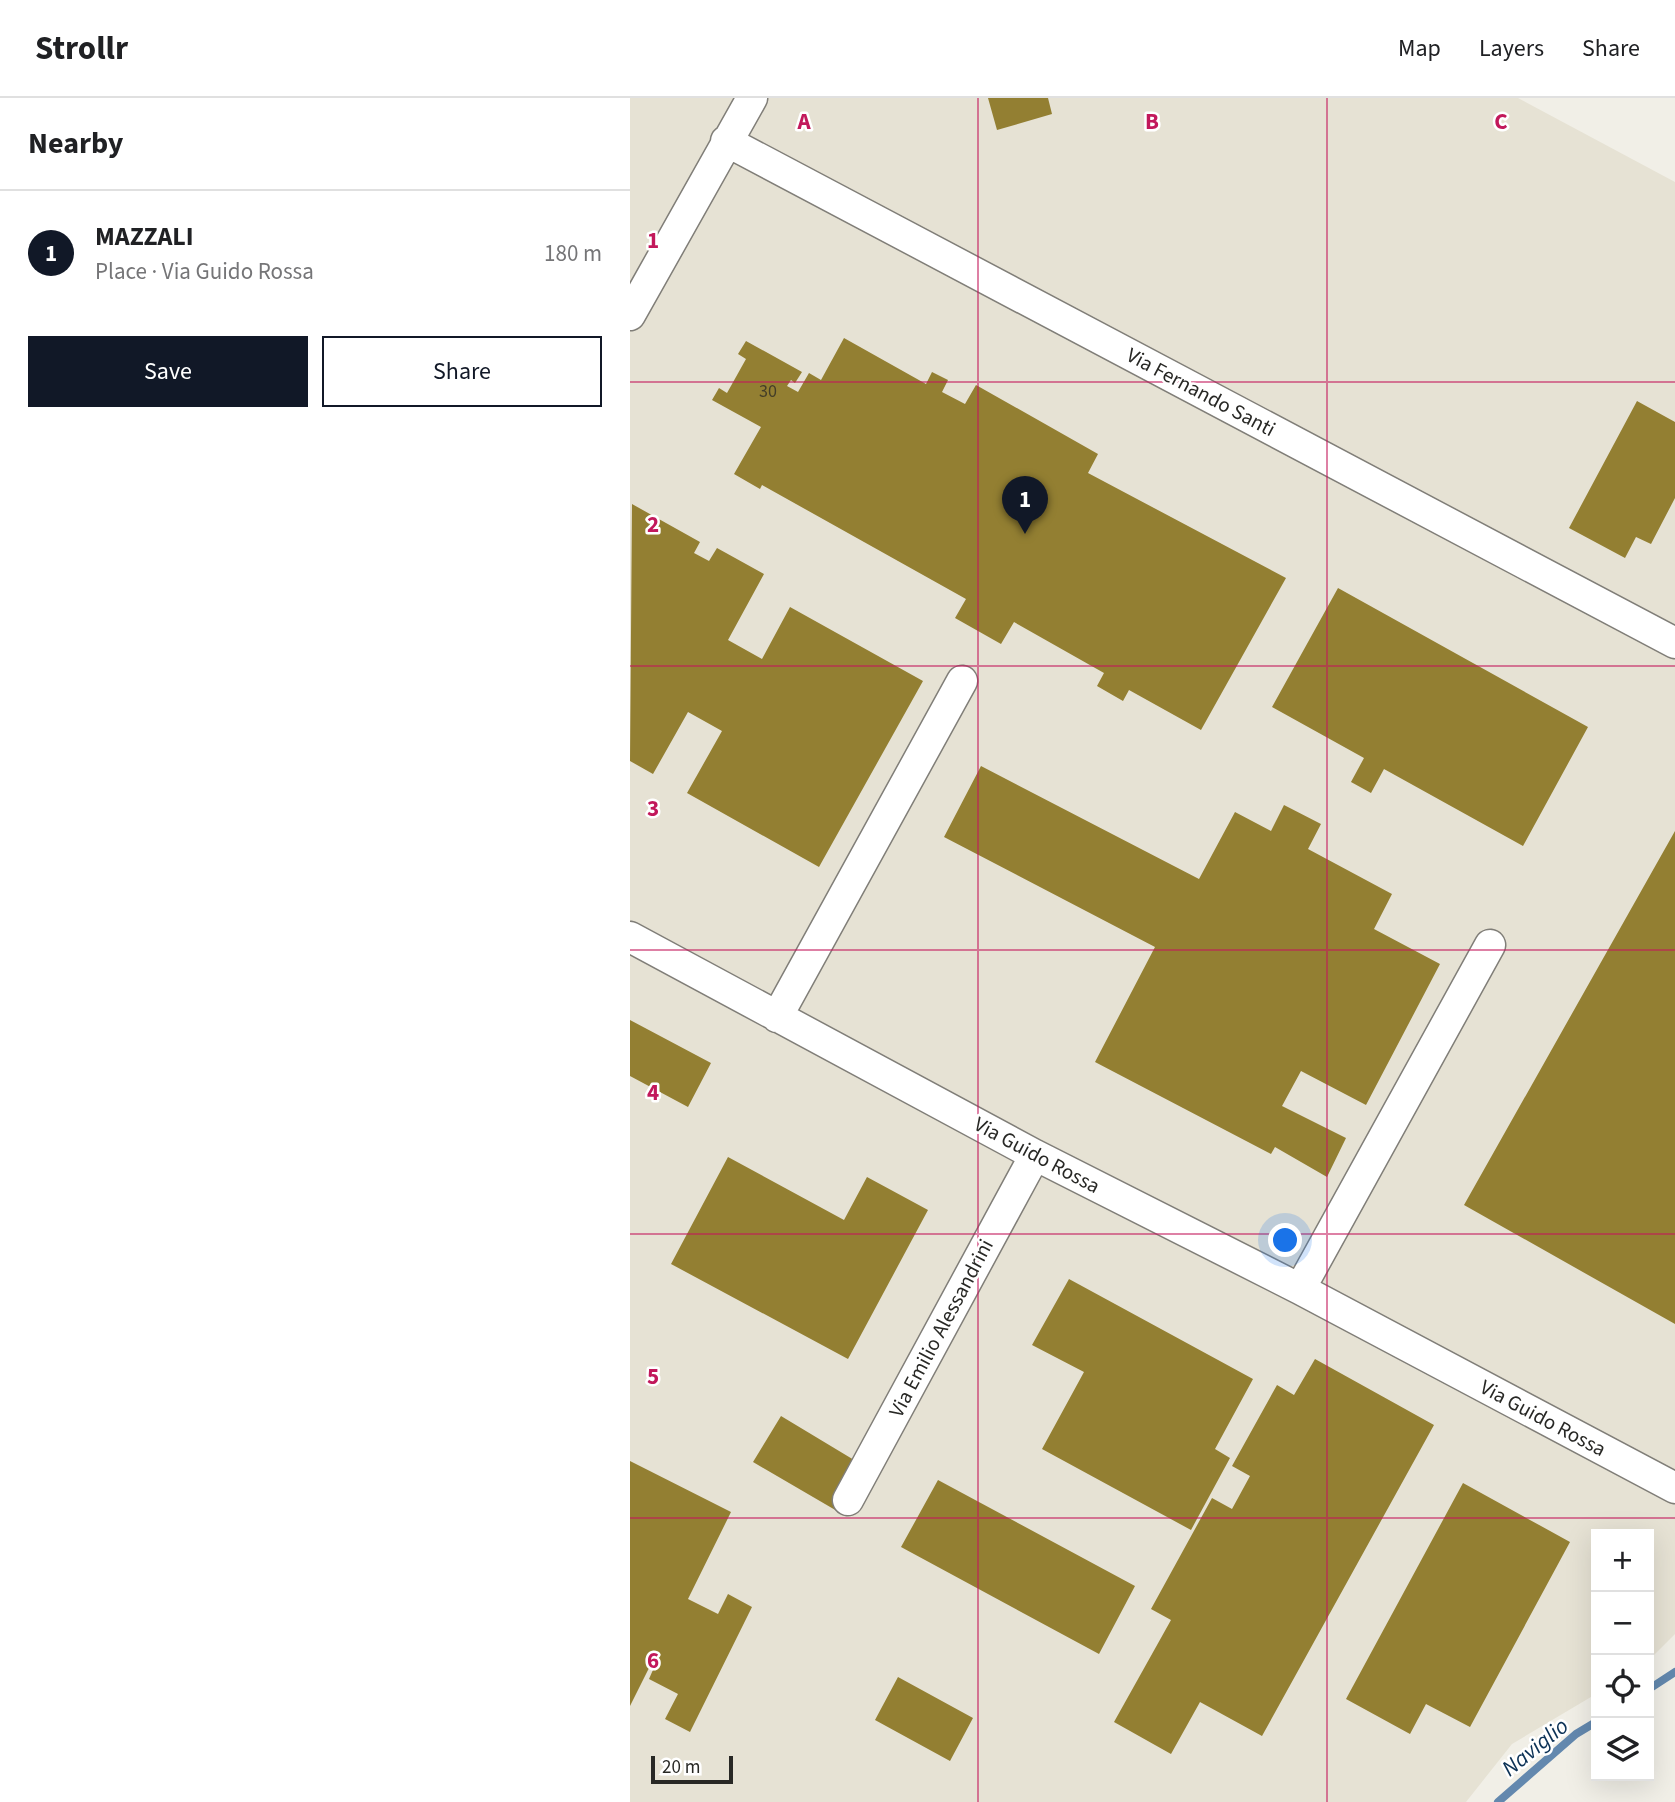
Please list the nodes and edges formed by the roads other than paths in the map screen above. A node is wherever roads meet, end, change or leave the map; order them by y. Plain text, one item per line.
1 (752, 98) edge
2 (726, 141) junction
3 (630, 315) edge
4 (1675, 643) edge
5 (962, 681) dead end
6 (630, 937) edge
7 (1490, 945) dead end
8 (777, 1017) junction
9 (1035, 1155) junction
10 (1300, 1289) junction
11 (1675, 1488) edge
12 (848, 1500) dead end

1 - 2 street
2 - 3 street
2 - 4 street, Via Fernando Santi
5 - 8 street
6 - 8 street, Via Guido Rossa
7 - 10 street
8 - 9 street, Via Guido Rossa
9 - 10 street, Via Guido Rossa
9 - 12 street, Via Emilio Alessandrini
10 - 11 street, Via Guido Rossa

